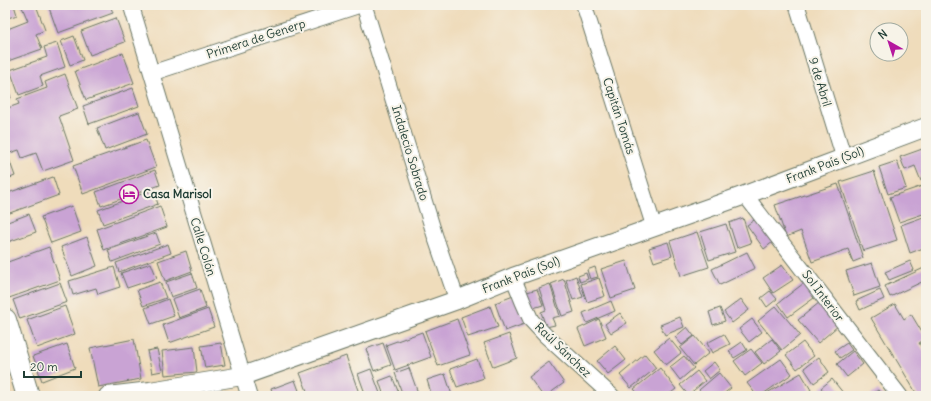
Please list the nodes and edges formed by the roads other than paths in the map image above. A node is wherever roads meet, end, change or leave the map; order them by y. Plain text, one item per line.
1 (131, 5) edge
2 (360, 5) edge
3 (364, 5) edge
4 (584, 5) edge
5 (797, 5) edge
6 (152, 73) junction
7 (926, 127) edge
8 (844, 158) junction
9 (745, 195) junction
10 (654, 227) junction
11 (513, 277) junction
12 (457, 300) junction
13 (5, 320) edge
14 (242, 376) junction
15 (28, 396) edge
16 (108, 396) edge
17 (248, 396) edge
18 (612, 396) edge
19 (900, 396) edge

1 - 6 street, Calle Colón
2 - 6 street, Primera de Generp
3 - 12 street, Indalecio Sobrado
4 - 10 street, Capitán Tomás
5 - 8 street, 9 de Abril
6 - 14 street, Calle Colón
7 - 8 street, Frank País (Sol)
8 - 9 street, Frank País (Sol)
9 - 10 street, Frank País (Sol)
9 - 19 street, Sol Interior
10 - 11 street, Frank País (Sol)
11 - 12 street, Frank País (Sol)
11 - 18 street, Raúl Sánchez
12 - 14 street, Frank País (Sol)
13 - 15 main road
14 - 16 street, Frank País (Sol)
14 - 17 street, Calle Colón

